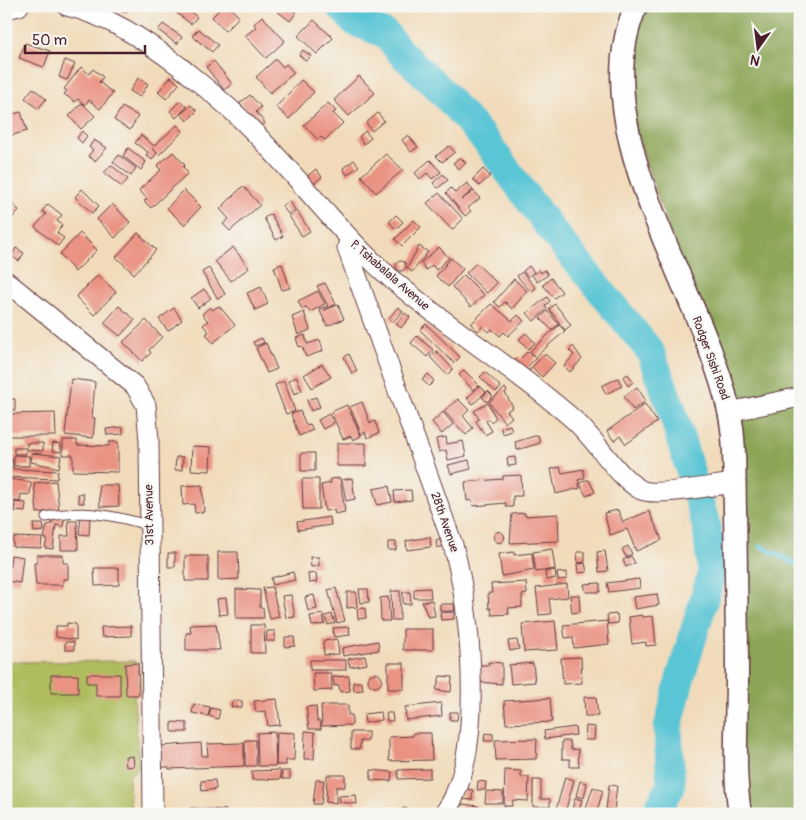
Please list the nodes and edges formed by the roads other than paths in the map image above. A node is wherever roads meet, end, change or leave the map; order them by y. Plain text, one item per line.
1 (19, 6) edge
2 (67, 6) edge
3 (636, 6) edge
4 (6, 10) edge
5 (349, 240) junction
6 (6, 281) edge
7 (800, 397) edge
8 (730, 412) junction
9 (724, 484) junction
10 (46, 517) dead end
11 (150, 526) junction
12 (153, 814) edge
13 (444, 814) edge
14 (740, 814) edge

1 - 4 street
2 - 5 street, P. Tshabalala Avenue
3 - 8 street, Rodger Sishi Road
5 - 9 street, P. Tshabalala Avenue
5 - 13 street, 28th Avenue
6 - 11 street, 31st Avenue
7 - 8 street
8 - 9 street, Rodger Sishi Road
9 - 14 street, Rodger Sishi Road
10 - 11 lane
11 - 12 street, 31st Avenue

